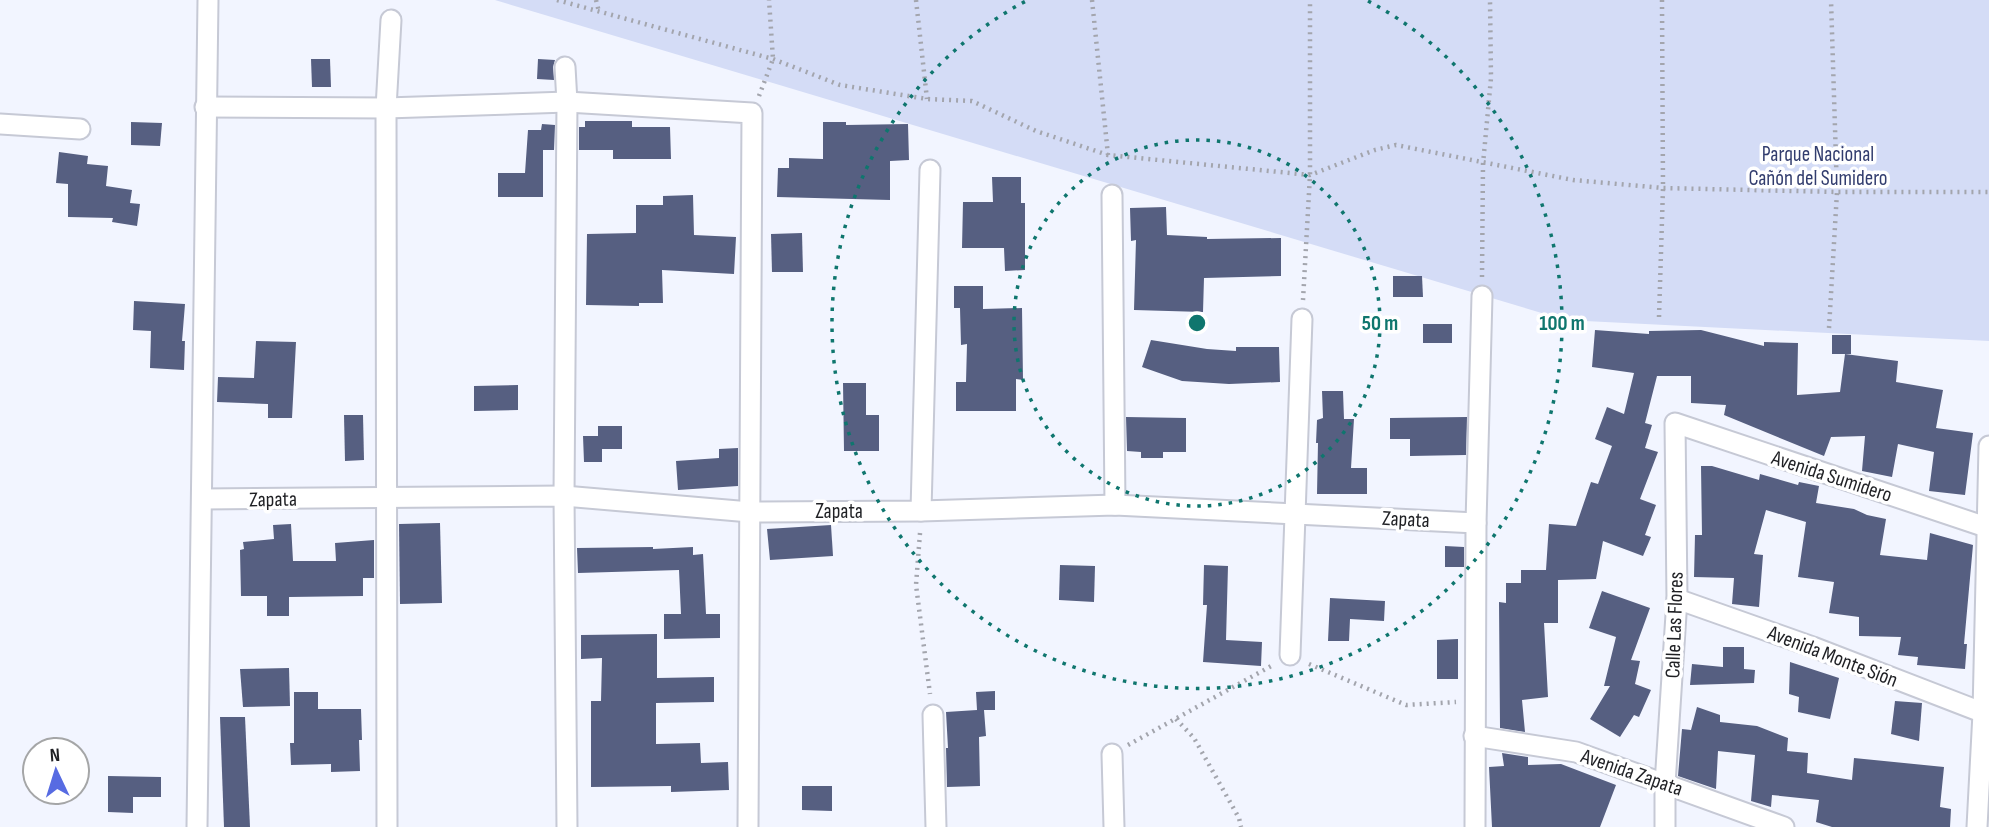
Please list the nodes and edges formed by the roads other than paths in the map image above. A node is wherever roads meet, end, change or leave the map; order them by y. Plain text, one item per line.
1 (208, 0) edge
2 (391, 20) dead end
3 (565, 67) dead end
4 (567, 102) junction
5 (205, 107) junction
6 (386, 108) junction
7 (0, 124) edge
8 (80, 128) dead end
9 (930, 170) dead end
10 (1112, 195) dead end
11 (1482, 296) road end
12 (1302, 319) road end
13 (1675, 423) joint
14 (1989, 446) edge
15 (564, 496) junction
16 (385, 497) junction
17 (203, 499) junction
18 (1115, 505) junction
19 (921, 511) junction
20 (750, 512) junction
21 (1294, 513) junction
22 (1476, 523) junction
23 (1988, 528) edge
24 (1677, 598) junction
25 (1290, 655) road end
26 (1986, 714) edge
27 (933, 715) road end
28 (1474, 736) junction
29 (1112, 754) road end
30 (1665, 784) junction
31 (197, 827) edge
32 (387, 827) edge
33 (567, 827) edge
34 (748, 827) edge
35 (936, 827) edge
36 (1114, 827) edge
37 (1475, 827) edge
38 (1665, 827) edge
39 (1784, 827) edge
40 (1977, 827) edge

1 - 5 street
2 - 6 street
3 - 4 street
4 - 6 street
4 - 15 street
4 - 20 street
5 - 6 street
5 - 17 street
6 - 16 street
7 - 8 street
9 - 19 street
10 - 18 street
11 - 22 street
12 - 21 street
13 - 23 street, Avenida Sumidero
13 - 24 street, Calle Las Flores
14 - 23 street
15 - 16 street, Zapata
15 - 20 street, Zapata
15 - 33 street
16 - 17 street, Zapata
16 - 32 street
17 - 31 street
18 - 19 street, Zapata
18 - 21 street, Zapata
19 - 20 street, Zapata
20 - 34 street
21 - 22 street, Zapata
21 - 25 street
22 - 28 street
23 - 26 street
24 - 26 street, Avenida Monte Sión
24 - 30 street, Calle Las Flores
26 - 40 street
27 - 35 street
28 - 30 street, Avenida Zapata
28 - 37 street
29 - 36 street
30 - 38 street, Calle Las Flores
30 - 39 street, Avenida Zapata

